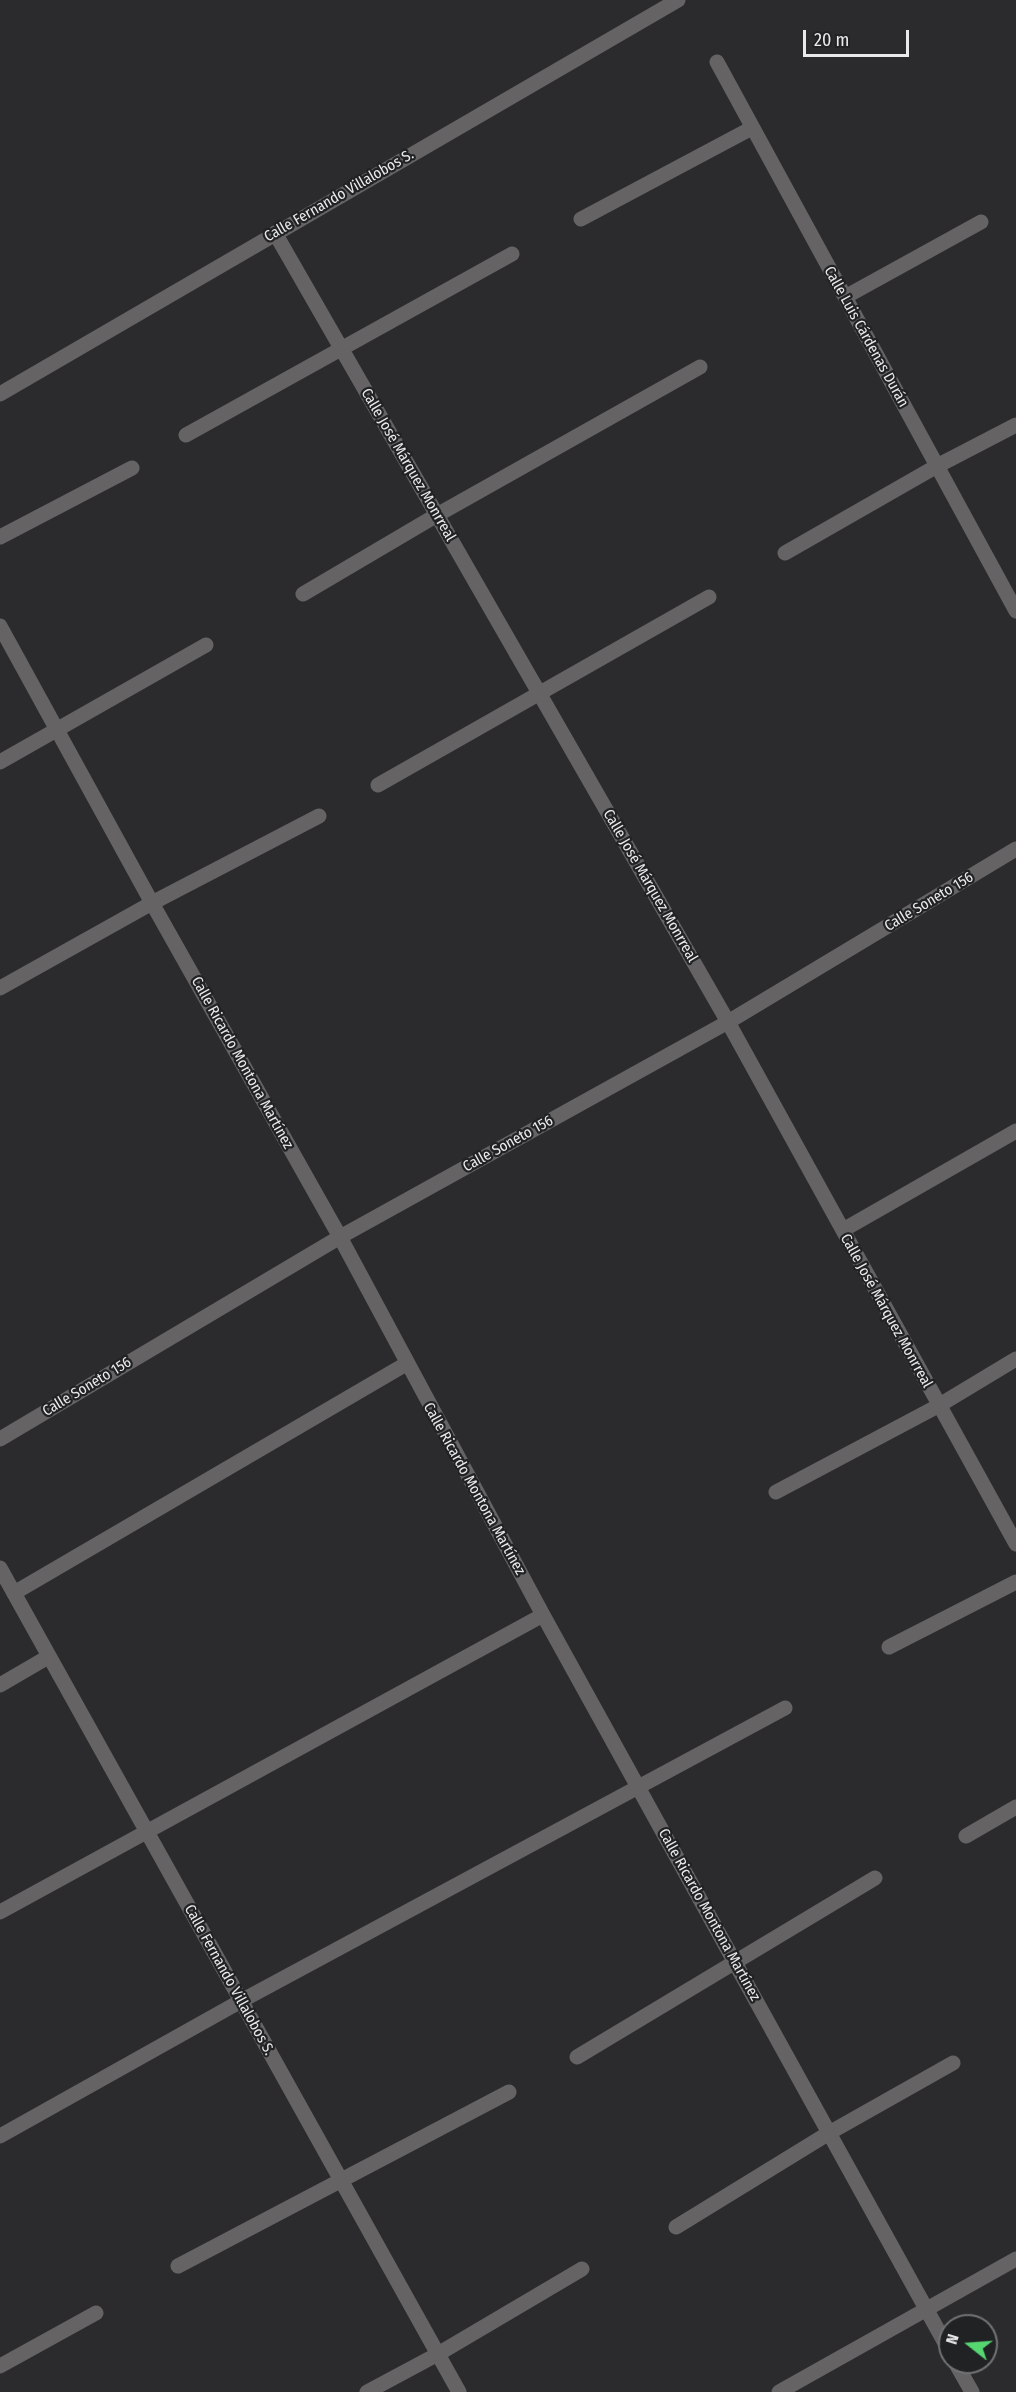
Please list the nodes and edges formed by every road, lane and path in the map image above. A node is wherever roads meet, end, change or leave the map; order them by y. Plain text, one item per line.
1 (678, 0) edge
2 (717, 62) dead end
3 (752, 128) junction
4 (581, 219) dead end
5 (981, 222) dead end
6 (275, 233) junction
7 (512, 254) dead end
8 (845, 297) junction
9 (340, 348) junction
10 (700, 368) dead end
11 (0, 394) edge
12 (1016, 425) edge
13 (186, 435) dead end
14 (937, 466) junction
15 (132, 468) dead end
16 (437, 515) junction
17 (0, 537) edge
18 (785, 553) dead end
19 (303, 594) dead end
20 (709, 597) dead end
21 (1016, 611) edge
22 (0, 626) edge
23 (207, 645) dead end
24 (539, 692) junction
25 (58, 730) junction
26 (0, 762) edge
27 (378, 785) dead end
28 (318, 816) dead end
29 (1016, 849) edge
30 (152, 903) junction
31 (0, 988) edge
32 (728, 1022) junction
33 (1016, 1131) edge
34 (843, 1230) junction
35 (339, 1237) junction
36 (1016, 1359) edge
37 (406, 1364) junction
38 (938, 1406) junction
39 (0, 1439) edge
40 (776, 1492) dead end
41 (1016, 1544) edge
42 (0, 1568) edge
43 (1016, 1582) edge
44 (14, 1593) junction
45 (543, 1615) junction
46 (889, 1647) dead end
47 (48, 1657) junction
48 (0, 1685) edge
49 (785, 1708) dead end
50 (639, 1788) junction
51 (1016, 1807) edge
52 (145, 1831) junction
53 (966, 1836) dead end
54 (875, 1878) dead end
55 (0, 1912) edge
56 (735, 1963) junction
57 (241, 2001) junction
58 (577, 2057) dead end
59 (953, 2063) dead end
60 (509, 2092) dead end
61 (829, 2133) junction
62 (0, 2136) edge
63 (342, 2182) junction
64 (676, 2227) dead end
65 (1016, 2259) edge
66 (178, 2266) dead end
67 (582, 2269) dead end
68 (927, 2310) junction
69 (96, 2313) dead end
70 (938, 2330) edge
71 (438, 2354) junction
72 (0, 2366) edge
73 (962, 2374) edge
74 (367, 2392) edge
75 (459, 2392) edge
76 (780, 2392) edge
77 (972, 2392) edge

1 - 6 street, Calle Fernando Villalobos S.
2 - 3 street, Calle Luis Cárdenas Durán
3 - 4 street
3 - 8 street, Calle Luis Cárdenas Durán
5 - 8 street
6 - 9 street, Calle José Márquez Monrreal
6 - 11 street, Calle Fernando Villalobos S.
7 - 9 street
8 - 14 street, Calle Luis Cárdenas Durán
9 - 13 street
9 - 16 street, Calle José Márquez Monrreal
10 - 16 street
12 - 14 street
14 - 18 street
14 - 21 street, Calle Luis Cárdenas Durán
15 - 17 street
16 - 19 street
16 - 24 street, Calle José Márquez Monrreal
20 - 24 street
22 - 25 street, Calle Ricardo Montona Martínez
23 - 25 street
24 - 27 street
24 - 32 street, Calle José Márquez Monrreal
25 - 26 street
25 - 30 street, Calle Ricardo Montona Martínez
28 - 30 street
29 - 32 street, Calle Soneto 156
30 - 31 street
30 - 35 street, Calle Ricardo Montona Martínez
32 - 34 street, Calle José Márquez Monrreal
32 - 35 street, Calle Soneto 156
33 - 34 street
34 - 38 street, Calle José Márquez Monrreal
35 - 37 street, Calle Ricardo Montona Martínez
35 - 39 street, Calle Soneto 156
36 - 38 street
37 - 44 street
37 - 45 street, Calle Ricardo Montona Martínez
38 - 40 street
38 - 41 street, Calle José Márquez Monrreal
42 - 44 street, Calle Fernando Villalobos S.
43 - 46 street
44 - 47 street, Calle Fernando Villalobos S.
45 - 50 street, Calle Ricardo Montona Martínez
45 - 52 street
47 - 48 street
47 - 52 street, Calle Fernando Villalobos S.
49 - 50 street
50 - 56 street, Calle Ricardo Montona Martínez
50 - 57 street
51 - 53 street
52 - 55 street
52 - 57 street, Calle Fernando Villalobos S.
54 - 56 street
56 - 58 street
56 - 61 street, Calle Ricardo Montona Martínez
57 - 62 street
57 - 63 street, Calle Fernando Villalobos S.
59 - 61 street
60 - 63 street
61 - 64 street
61 - 68 street, Calle Ricardo Montona Martínez
63 - 66 street
63 - 71 street, Calle Fernando Villalobos S.
65 - 68 street
67 - 71 street
68 - 70 street, Calle Ricardo Montona Martínez
68 - 76 street
69 - 72 street
71 - 74 street
71 - 75 street, Calle Fernando Villalobos S.
73 - 77 street

